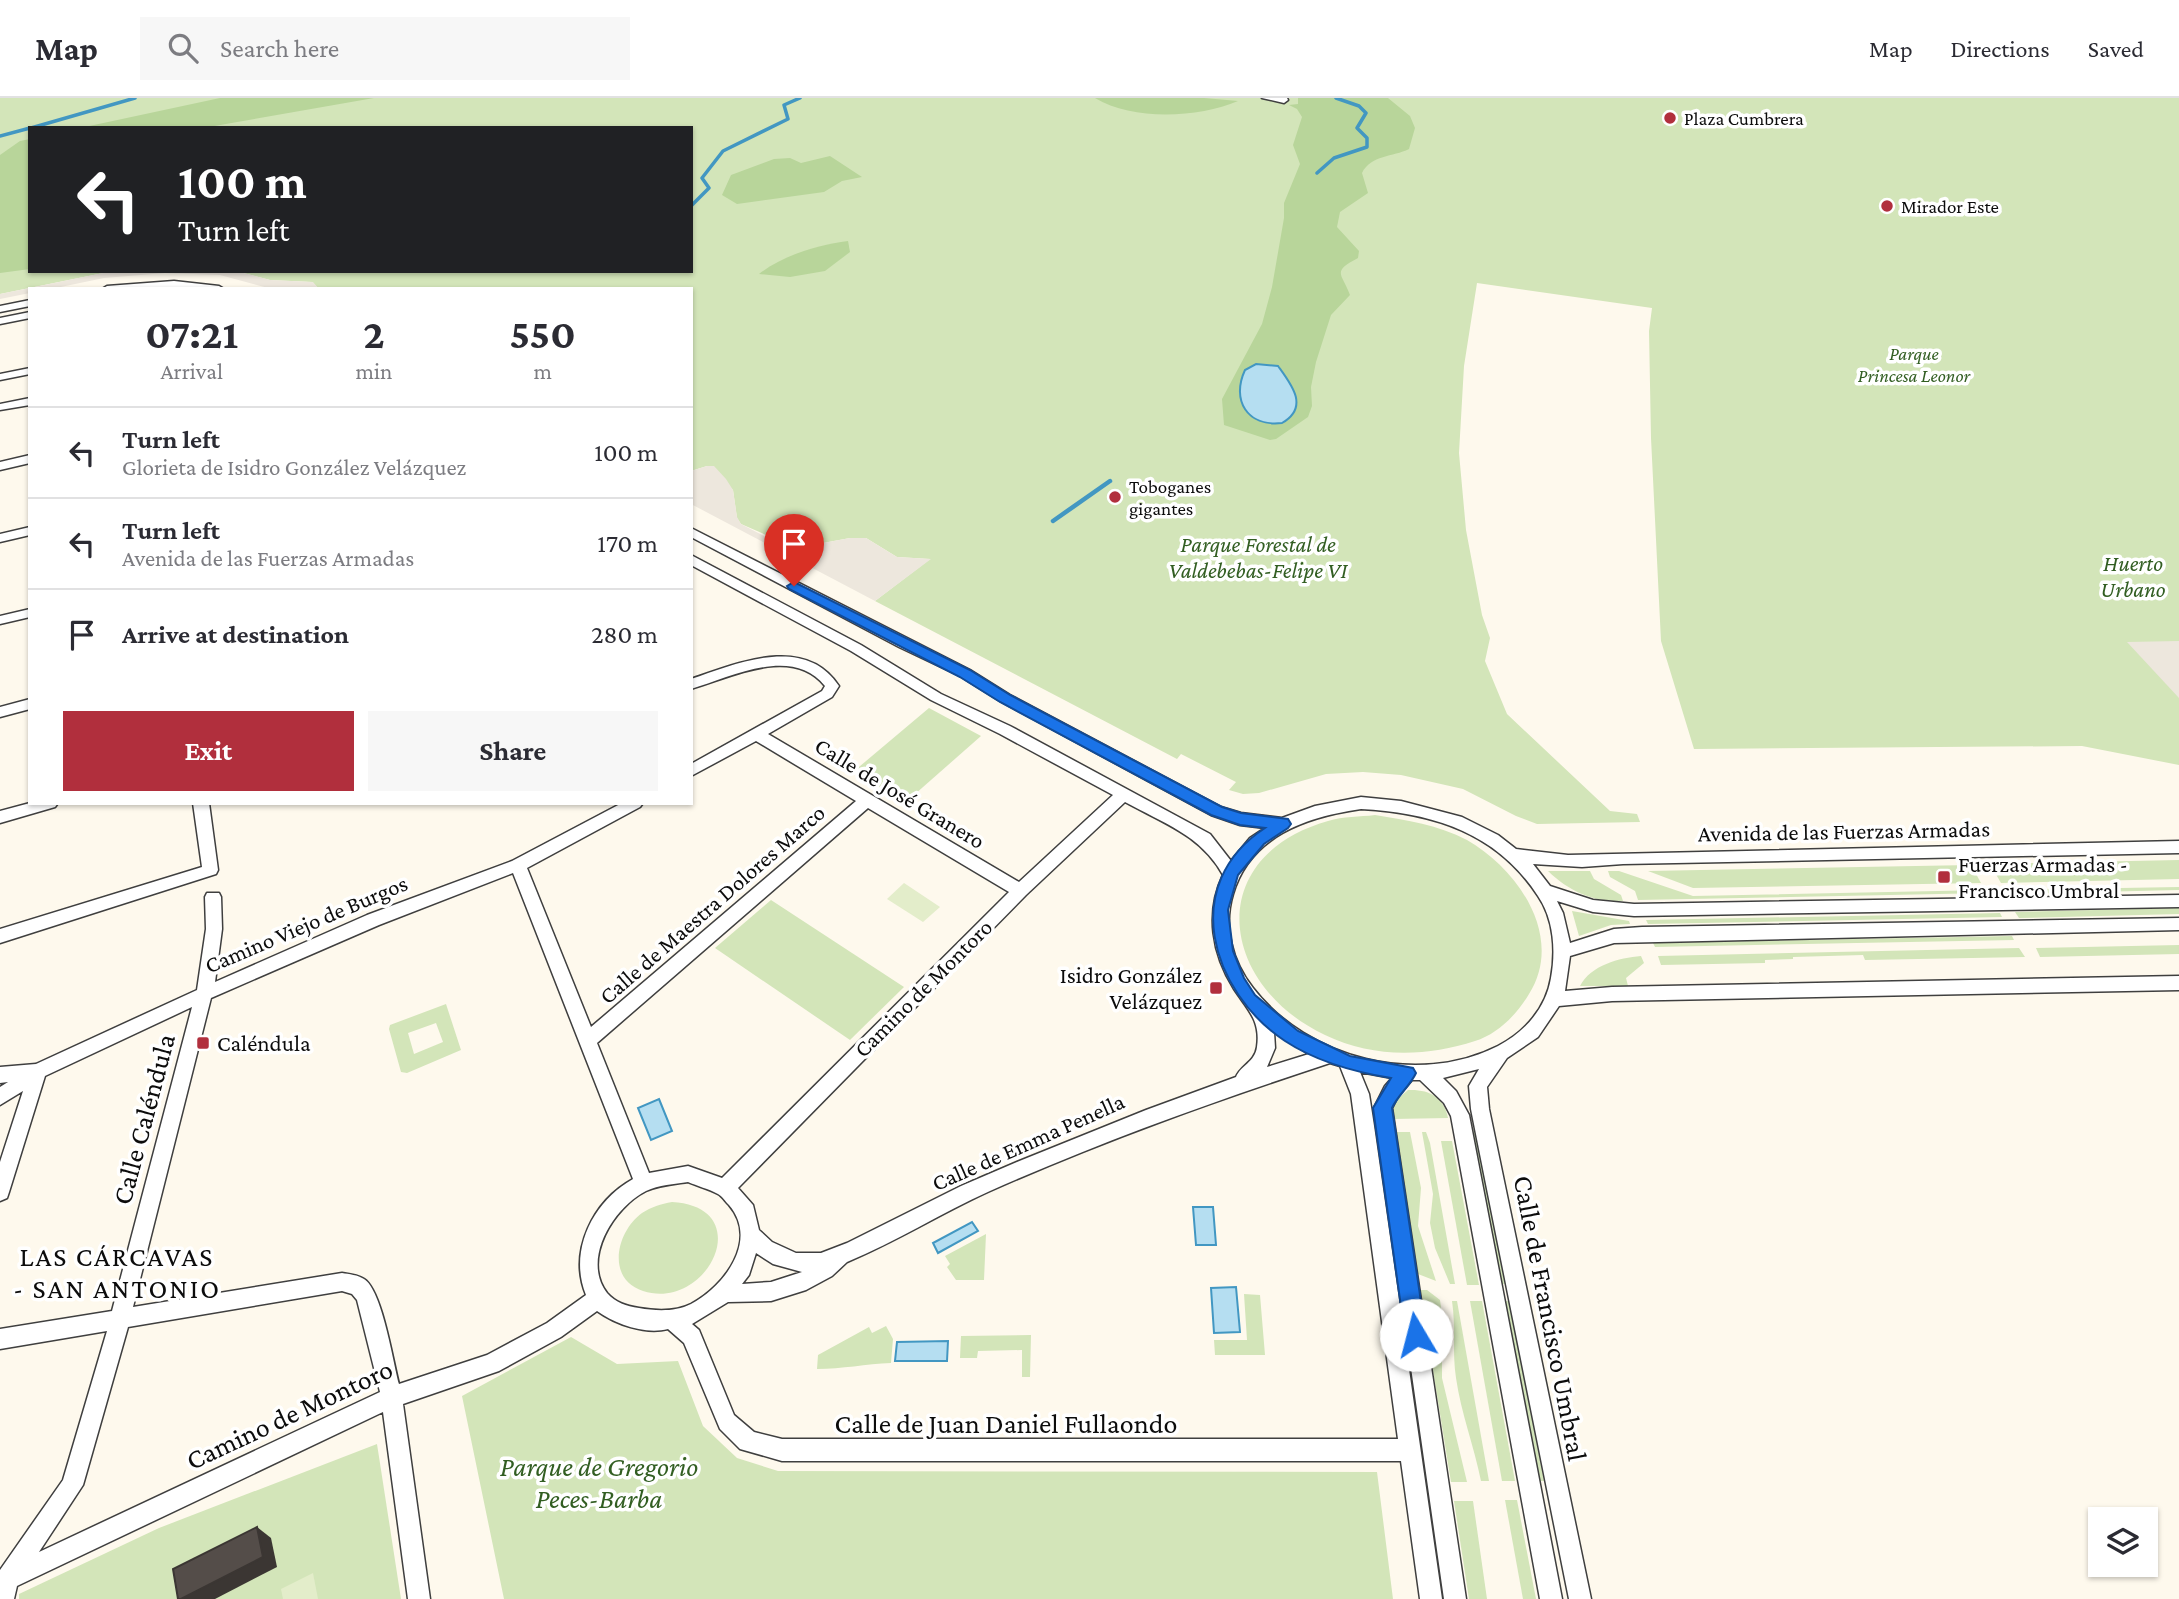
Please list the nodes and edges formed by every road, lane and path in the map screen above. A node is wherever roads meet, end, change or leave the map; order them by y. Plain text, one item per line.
1 (1266, 98) edge
2 (1284, 100) edge
3 (134, 287) edge
4 (201, 287) edge
5 (28, 303) edge
6 (0, 309) edge
7 (28, 315) edge
8 (0, 321) edge
9 (28, 370) edge
10 (0, 377) edge
11 (28, 401) edge
12 (0, 407) edge
13 (28, 459) edge
14 (0, 466) edge
15 (28, 531) edge
16 (693, 533) edge
17 (0, 538) edge
18 (693, 560) edge
19 (28, 613) edge
20 (0, 620) edge
21 (693, 683) edge
22 (28, 705) edge
23 (0, 712) edge
24 (756, 734) junction
25 (693, 770) edge
26 (1124, 794) junction
27 (867, 800) junction
28 (43, 805) edge
29 (201, 805) edge
30 (631, 805) edge
31 (0, 817) edge
32 (1283, 824) junction
33 (2179, 847) edge
34 (1511, 853) junction
35 (518, 865) junction
36 (1230, 873) junction
37 (1542, 890) junction
38 (1020, 891) junction
39 (213, 897) dead end
40 (2179, 901) edge
41 (2179, 924) edge
42 (0, 936) edge
43 (1563, 952) junction
44 (2179, 983) edge
45 (204, 994) junction
46 (1553, 999) junction
47 (1261, 1012) junction
48 (587, 1041) junction
49 (1500, 1054) junction
50 (1328, 1056) junction
51 (1348, 1063) junction
52 (38, 1071) junction
53 (1416, 1073) junction
54 (0, 1075) edge
55 (1234, 1083) junction
56 (0, 1097) edge
57 (644, 1183) junction
58 (727, 1186) junction
59 (0, 1192) edge
60 (753, 1237) junction
61 (845, 1254) junction
62 (726, 1292) junction
63 (599, 1297) junction
64 (120, 1318) junction
65 (673, 1321) junction
66 (0, 1339) edge
67 (392, 1397) junction
68 (1411, 1450) junction
69 (3, 1586) edge
70 (419, 1599) edge
71 (1431, 1599) edge
72 (1455, 1599) edge
73 (1551, 1599) edge
74 (1580, 1599) edge

1 - 2 street
3 - 4 street
5 - 6 street
7 - 8 street
9 - 10 street
11 - 12 street
13 - 14 street
15 - 17 street
16 - 32 street
18 - 26 street
19 - 20 street
21 - 24 street
22 - 23 street
24 - 25 street
24 - 27 street, Calle de José Granero
26 - 36 street
26 - 38 street, Camino de Montoro
27 - 38 street, Calle de José Granero
27 - 48 street, Calle de Maestra Dolores Marco
28 - 31 street
29 - 42 street
30 - 35 street, Camino Viejo de Burgos
32 - 34 street
32 - 36 street
33 - 34 street, Avenida de las Fuerzas Armadas
34 - 37 street
35 - 45 street, Camino Viejo de Burgos
35 - 48 street
36 - 47 street
37 - 40 street
37 - 43 street
38 - 58 street, Camino de Montoro
39 - 45 street, Calle Caléndula
41 - 43 street
43 - 46 street
44 - 46 street
45 - 52 street, Camino Viejo de Burgos
45 - 64 street, Calle Caléndula
46 - 49 street
47 - 50 street
47 - 55 street, Calle de Emma Penella
48 - 57 street
49 - 53 street
49 - 74 street, Calle de Francisco Umbral
50 - 51 street
50 - 55 street, Calle de Emma Penella
51 - 53 street
51 - 68 street
52 - 54 street
52 - 56 street, Camino Viejo de Burgos
52 - 59 street
53 - 72 street
53 - 73 street
55 - 61 street, Calle de Emma Penella
57 - 58 street
57 - 63 street
58 - 60 street
60 - 61 street, Calle de Emma Penella
60 - 62 street
61 - 62 street, Calle de Emma Penella
62 - 65 street
63 - 65 street
63 - 67 street, Camino de Montoro
64 - 66 street
64 - 67 street
64 - 69 street, Calle Caléndula
65 - 68 street, Calle de Juan Daniel Fullaondo
67 - 69 street, Camino de Montoro
67 - 70 street
68 - 71 street

